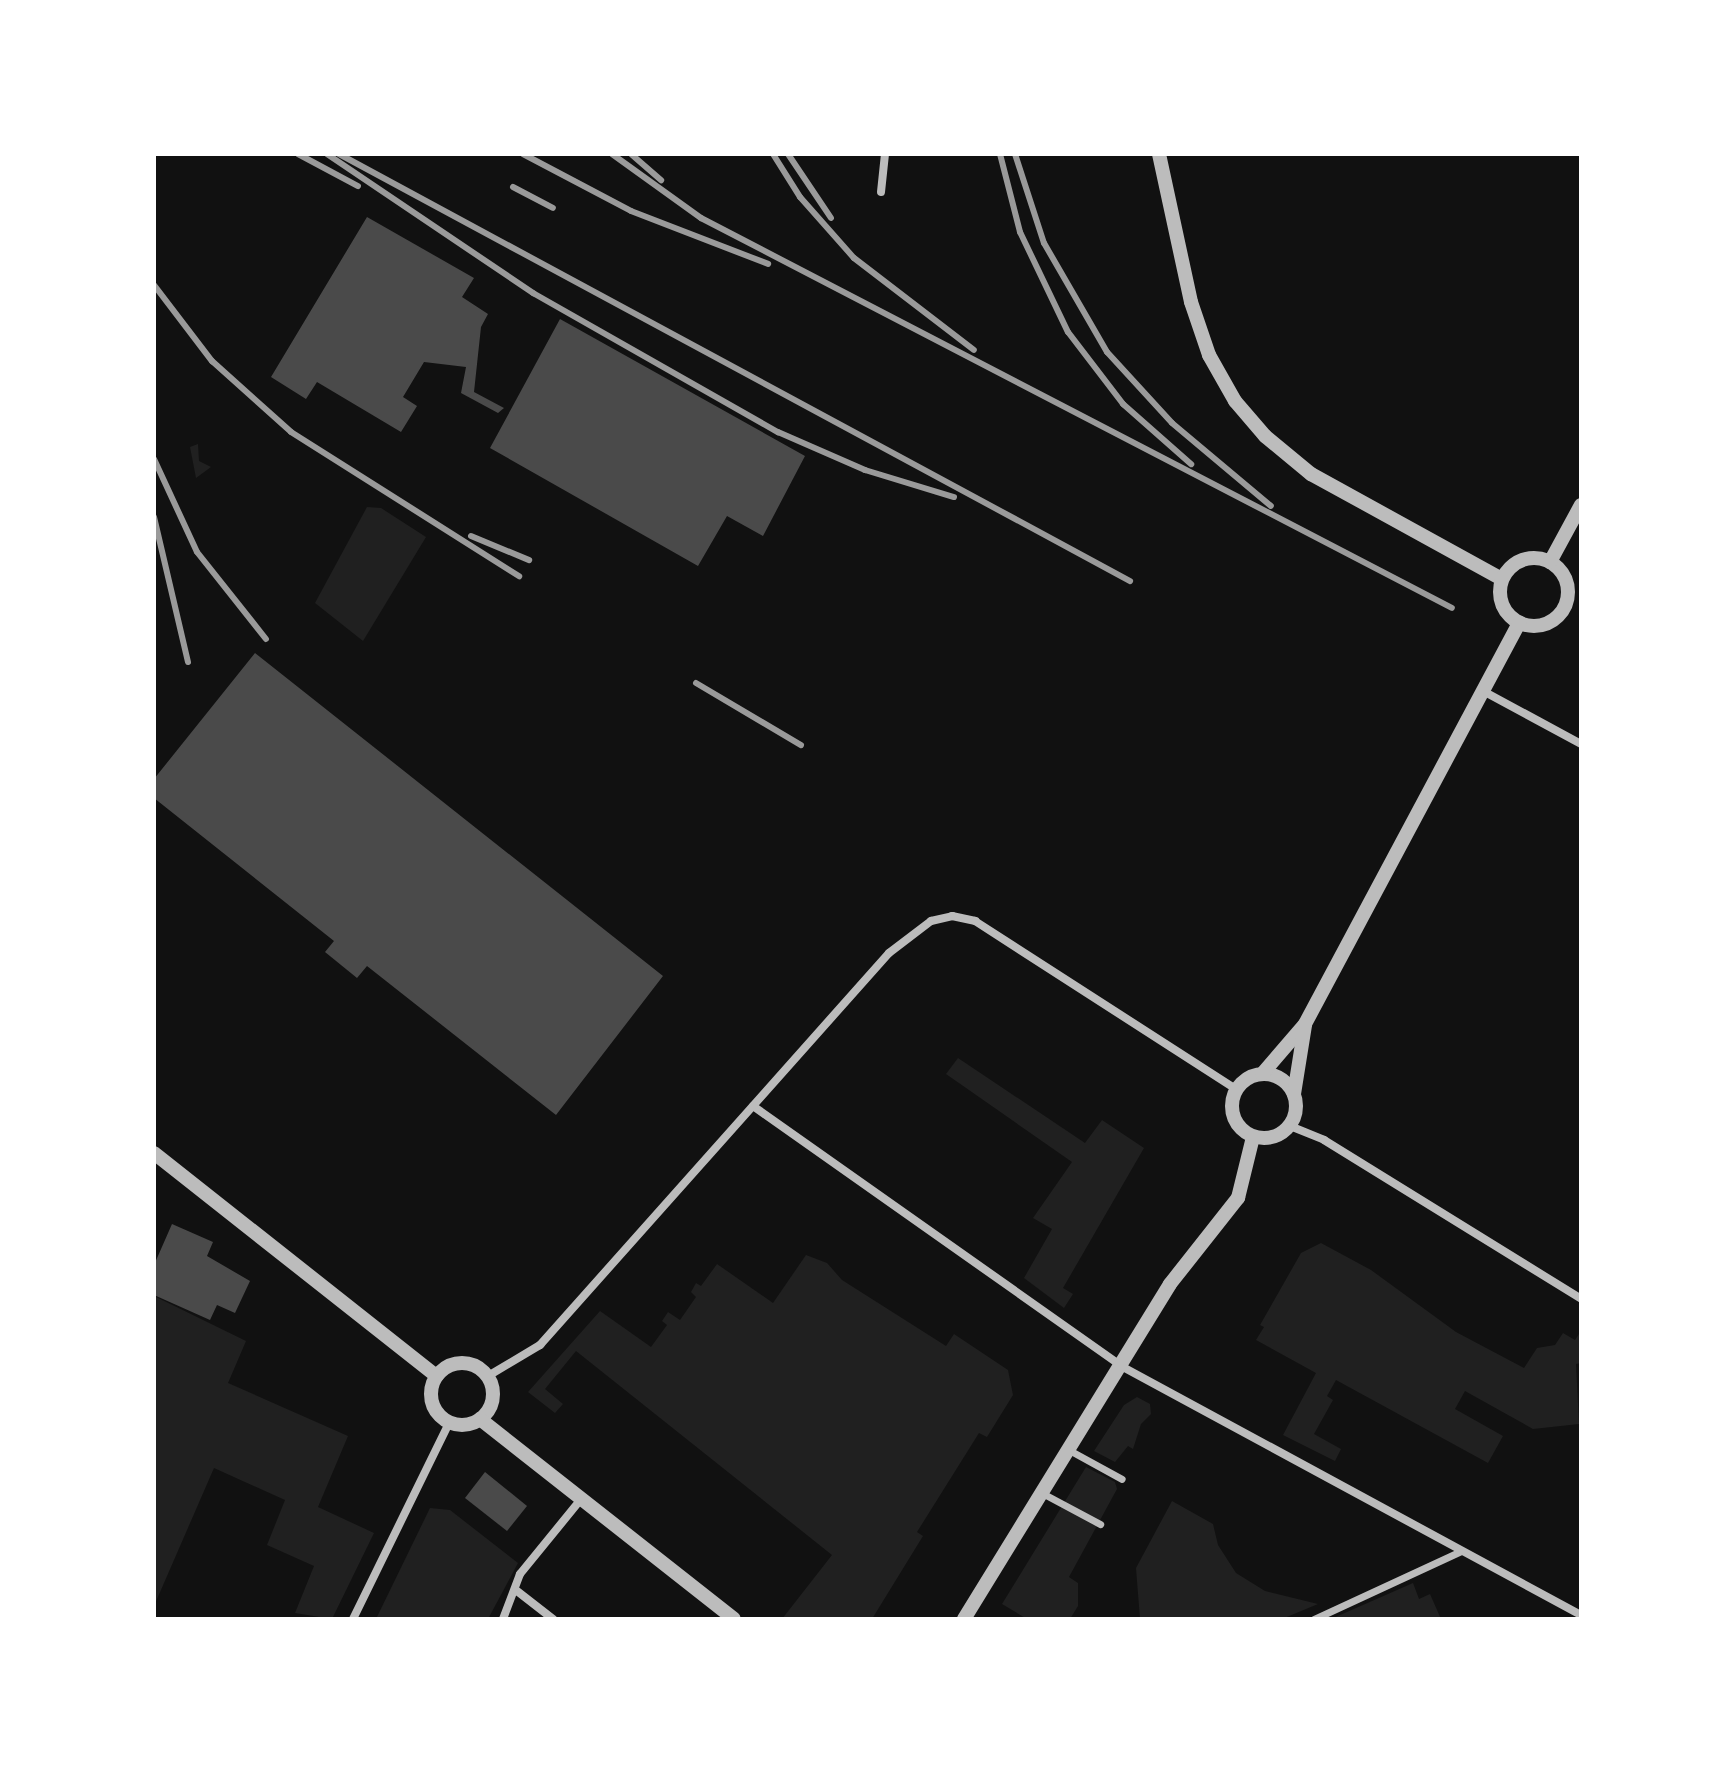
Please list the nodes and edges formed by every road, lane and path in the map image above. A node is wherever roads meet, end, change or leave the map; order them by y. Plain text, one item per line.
1 (885, 154) edge
2 (1159, 154) edge
3 (881, 192) dead end
4 (1581, 505) edge
5 (1550, 562) junction
6 (1502, 579) junction
7 (1519, 623) junction
8 (1483, 691) junction
9 (1581, 744) edge
10 (1305, 1024) junction
11 (1262, 1074) junction
12 (1236, 1089) junction
13 (1294, 1094) junction
14 (753, 1106) junction
15 (1290, 1126) junction
16 (1253, 1137) junction
17 (154, 1153) edge
18 (1581, 1299) edge
19 (1121, 1366) junction
20 (436, 1376) junction
21 (488, 1376) junction
22 (480, 1419) junction
23 (449, 1423) junction
24 (1069, 1450) junction
25 (1122, 1479) dead end
26 (1042, 1493) junction
27 (582, 1498) junction
28 (1100, 1524) dead end
29 (1461, 1551) junction
30 (517, 1591) junction
31 (1581, 1615) edge
32 (353, 1619) edge
33 (503, 1619) edge
34 (553, 1619) edge
35 (734, 1619) edge
36 (964, 1619) edge
37 (1314, 1619) edge

1 - 3 street
2 - 6 street
4 - 5 street
5 - 6 street
5 - 7 street
6 - 7 street
7 - 8 street
8 - 9 street
8 - 10 street
10 - 11 street
10 - 13 street
11 - 12 street
11 - 13 street
12 - 14 street
12 - 16 street
13 - 15 street
14 - 19 street
14 - 21 street
15 - 16 street
15 - 18 street
16 - 19 street
17 - 20 street
19 - 24 street
19 - 29 street
20 - 21 street
20 - 23 street
21 - 22 street
22 - 23 street
22 - 27 street
23 - 32 street
24 - 25 street
24 - 26 street
26 - 28 street
26 - 36 street
27 - 30 street
27 - 35 street
29 - 31 street
29 - 37 street
30 - 33 street
30 - 34 street

